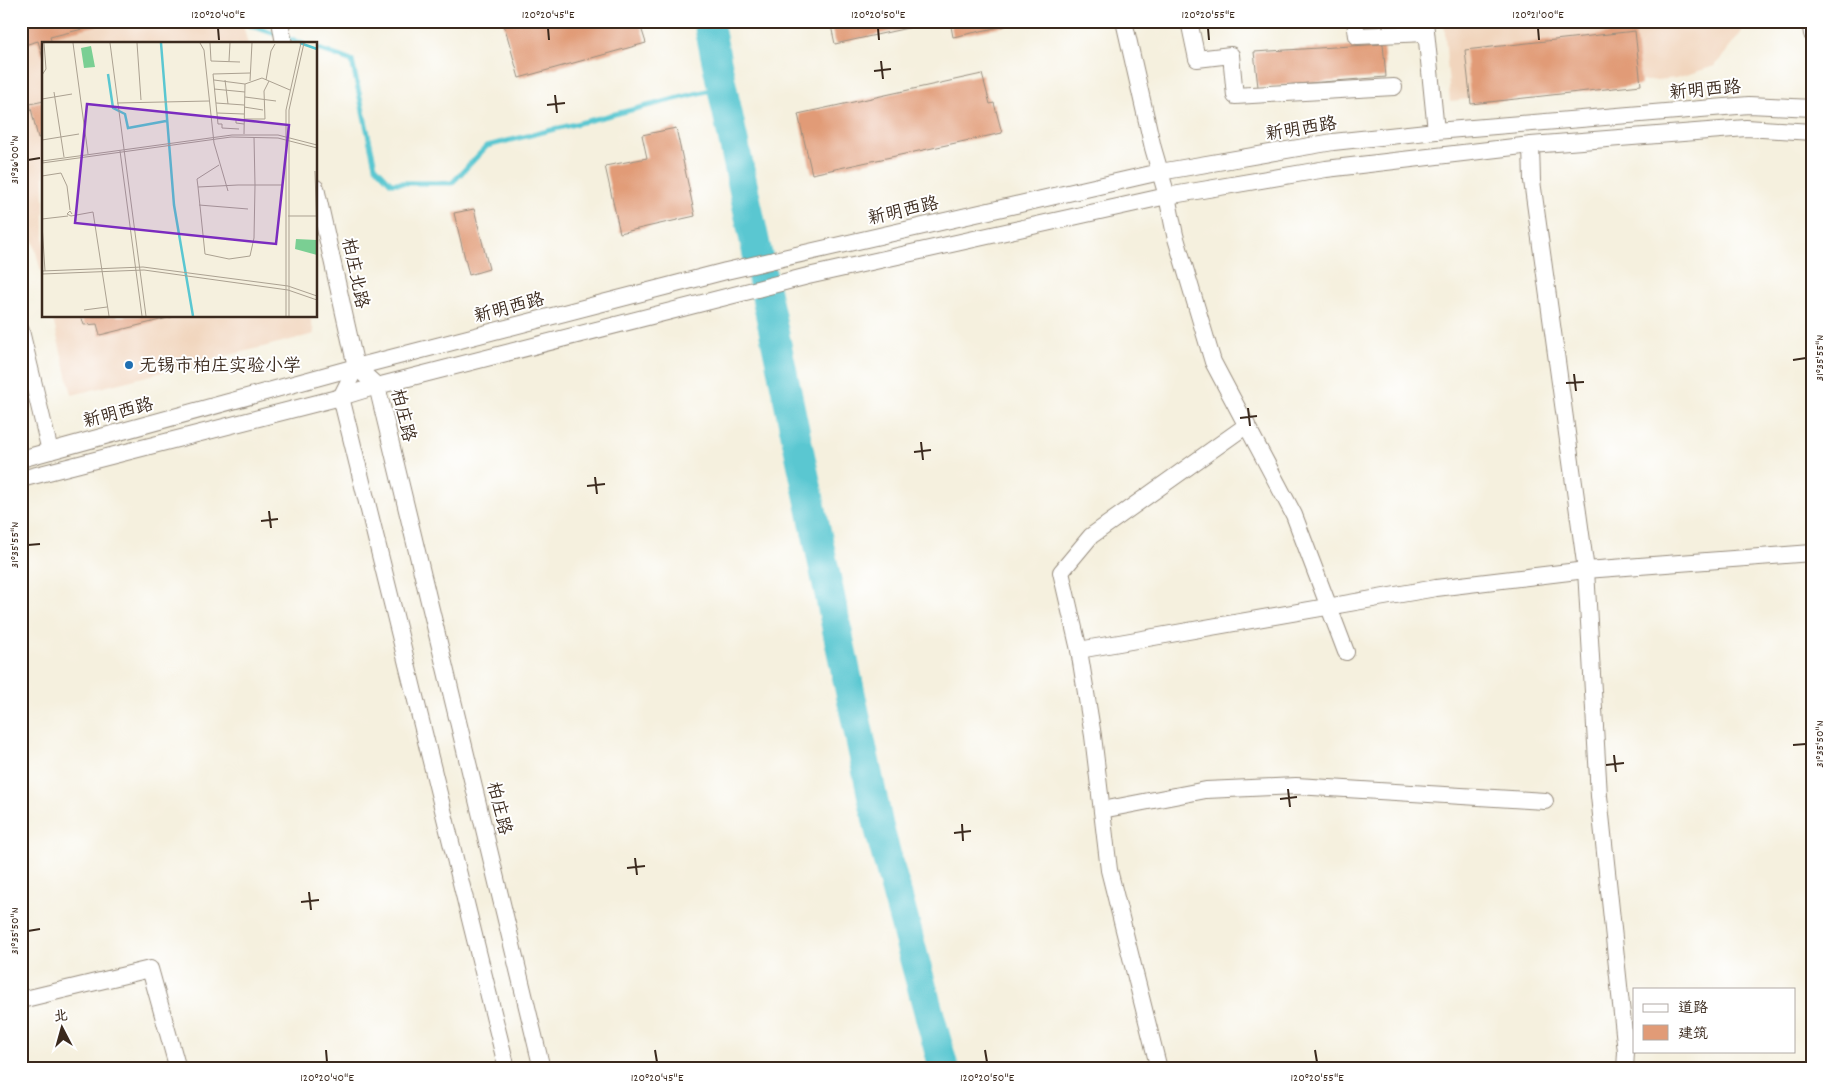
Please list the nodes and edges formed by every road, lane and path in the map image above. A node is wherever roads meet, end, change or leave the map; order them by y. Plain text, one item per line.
1 (1124, 21) edge
2 (1189, 21) edge
3 (1355, 21) edge
4 (1810, 21) edge
5 (280, 23) edge
6 (1426, 27) edge
7 (1812, 34) edge
8 (284, 42) edge
9 (1394, 88) dead end
10 (1812, 108) edge
11 (1436, 131) junction
12 (1812, 132) edge
13 (1531, 145) junction
14 (1160, 172) junction
15 (1167, 196) junction
16 (318, 197) edge
17 (21, 331) edge
18 (356, 367) junction
19 (378, 386) junction
20 (341, 397) junction
21 (1247, 425) junction
22 (50, 451) junction
23 (21, 459) edge
24 (21, 479) edge
25 (1812, 552) edge
26 (1586, 570) junction
27 (1329, 607) junction
28 (1079, 650) junction
29 (1346, 652) dead end
30 (1545, 801) dead end
31 (1102, 810) junction
32 (21, 1000) edge
33 (178, 1069) edge
34 (507, 1069) edge
35 (542, 1069) edge
36 (1159, 1069) edge
37 (1625, 1069) edge

1 - 14 street
2 - 9 street
3 - 6 street
4 - 7 street
5 - 8 street
6 - 11 street
10 - 11 street, 新明西路
11 - 14 street, 新明西路
12 - 13 street
13 - 15 street
13 - 26 street
14 - 15 street
14 - 18 street, 新明西路
15 - 19 street
15 - 21 street
16 - 18 street, 柏庄北路
17 - 22 street
18 - 19 street, 柏庄路
18 - 20 street
18 - 22 street, 新明西路
19 - 20 street
19 - 35 street, 柏庄路
20 - 24 street
20 - 34 street
21 - 27 street
21 - 28 street
22 - 23 street, 新明西路
25 - 26 street
26 - 27 street
26 - 37 street
27 - 28 street
27 - 29 street
28 - 31 street
30 - 31 street
31 - 36 street
32 - 33 street

